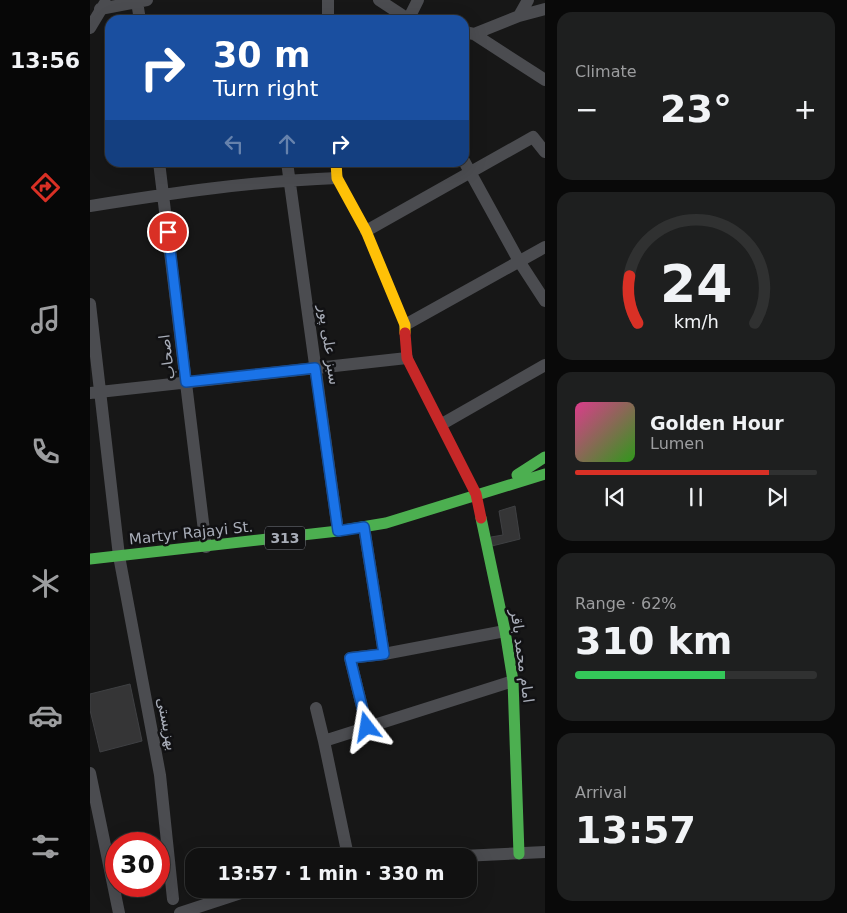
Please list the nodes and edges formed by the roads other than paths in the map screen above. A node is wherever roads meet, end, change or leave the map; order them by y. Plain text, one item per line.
1 (328, 0) edge
2 (379, 0) edge
3 (418, 0) edge
4 (528, 0) edge
5 (142, 1) edge
6 (103, 3) edge
7 (544, 9) edge
8 (141, 15) edge
9 (328, 15) edge
10 (402, 15) edge
11 (412, 15) edge
12 (519, 16) junction
13 (90, 28) edge
14 (469, 33) edge
15 (544, 80) edge
16 (544, 152) edge
17 (160, 167) edge
18 (288, 167) edge
19 (336, 167) edge
20 (467, 167) edge
21 (470, 174) junction
22 (337, 178) junction
23 (289, 180) junction
24 (163, 194) junction
25 (90, 206) edge
26 (366, 232) junction
27 (544, 248) edge
28 (519, 261) junction
29 (544, 301) edge
30 (90, 304) edge
31 (404, 325) junction
32 (407, 358) junction
33 (544, 365) edge
34 (315, 368) junction
35 (186, 382) junction
36 (95, 392) edge
37 (442, 424) junction
38 (544, 457) edge
39 (544, 474) edge
40 (499, 487) junction
41 (476, 494) junction
42 (364, 527) junction
43 (338, 531) junction
44 (206, 547) junction
45 (119, 556) junction
46 (90, 559) edge
47 (505, 631) junction
48 (384, 654) junction
49 (514, 681) junction
50 (316, 708) dead end
51 (367, 727) junction
52 (324, 741) junction
53 (90, 773) edge
54 (346, 848) edge
55 (544, 852) edge
56 (519, 854) junction
57 (477, 855) edge
58 (226, 898) edge
59 (173, 899) dead end
60 (119, 913) edge
61 (180, 913) edge

1 - 9 street
2 - 10 street
3 - 11 street
4 - 12 street
5 - 6 street
5 - 8 street
6 - 13 street
7 - 12 street
12 - 14 street
14 - 15 street
16 - 21 street
17 - 24 street, اصحاب
18 - 23 street, سبز علی پور
19 - 22 street
20 - 21 street
21 - 26 street
21 - 28 street
22 - 23 street
22 - 26 street
23 - 24 street
23 - 34 street, سبز علی پور
24 - 25 street
24 - 35 street, اصحاب
26 - 31 street
27 - 28 street
28 - 29 street
28 - 31 street
30 - 36 street, بهزیستی
31 - 32 street
32 - 34 street
32 - 37 street, امام محمد باقر
33 - 37 street
34 - 35 street
34 - 43 street, سبز علی پور
35 - 36 street
35 - 44 street, اصحاب
36 - 45 street, بهزیستی
37 - 41 street, امام محمد باقر
38 - 40 street, Martyr Rajayi St. / 313
39 - 40 street, Martyr Rajayi St. / 313
40 - 41 street, Martyr Rajayi St. / 313
41 - 42 street, Martyr Rajayi St. / 313
41 - 47 street, امام محمد باقر
42 - 43 street, Martyr Rajayi St. / 313
42 - 48 street
43 - 44 street, Martyr Rajayi St. / 313
44 - 45 street, Martyr Rajayi St. / 313
45 - 46 street, Martyr Rajayi St. / 313
45 - 59 street, بهزیستی
47 - 48 street
47 - 49 street, امام محمد باقر
48 - 51 street
49 - 51 street
49 - 56 street, امام محمد باقر
50 - 52 street
51 - 52 street
52 - 54 street
53 - 60 street
55 - 56 street
56 - 57 street
58 - 61 street

